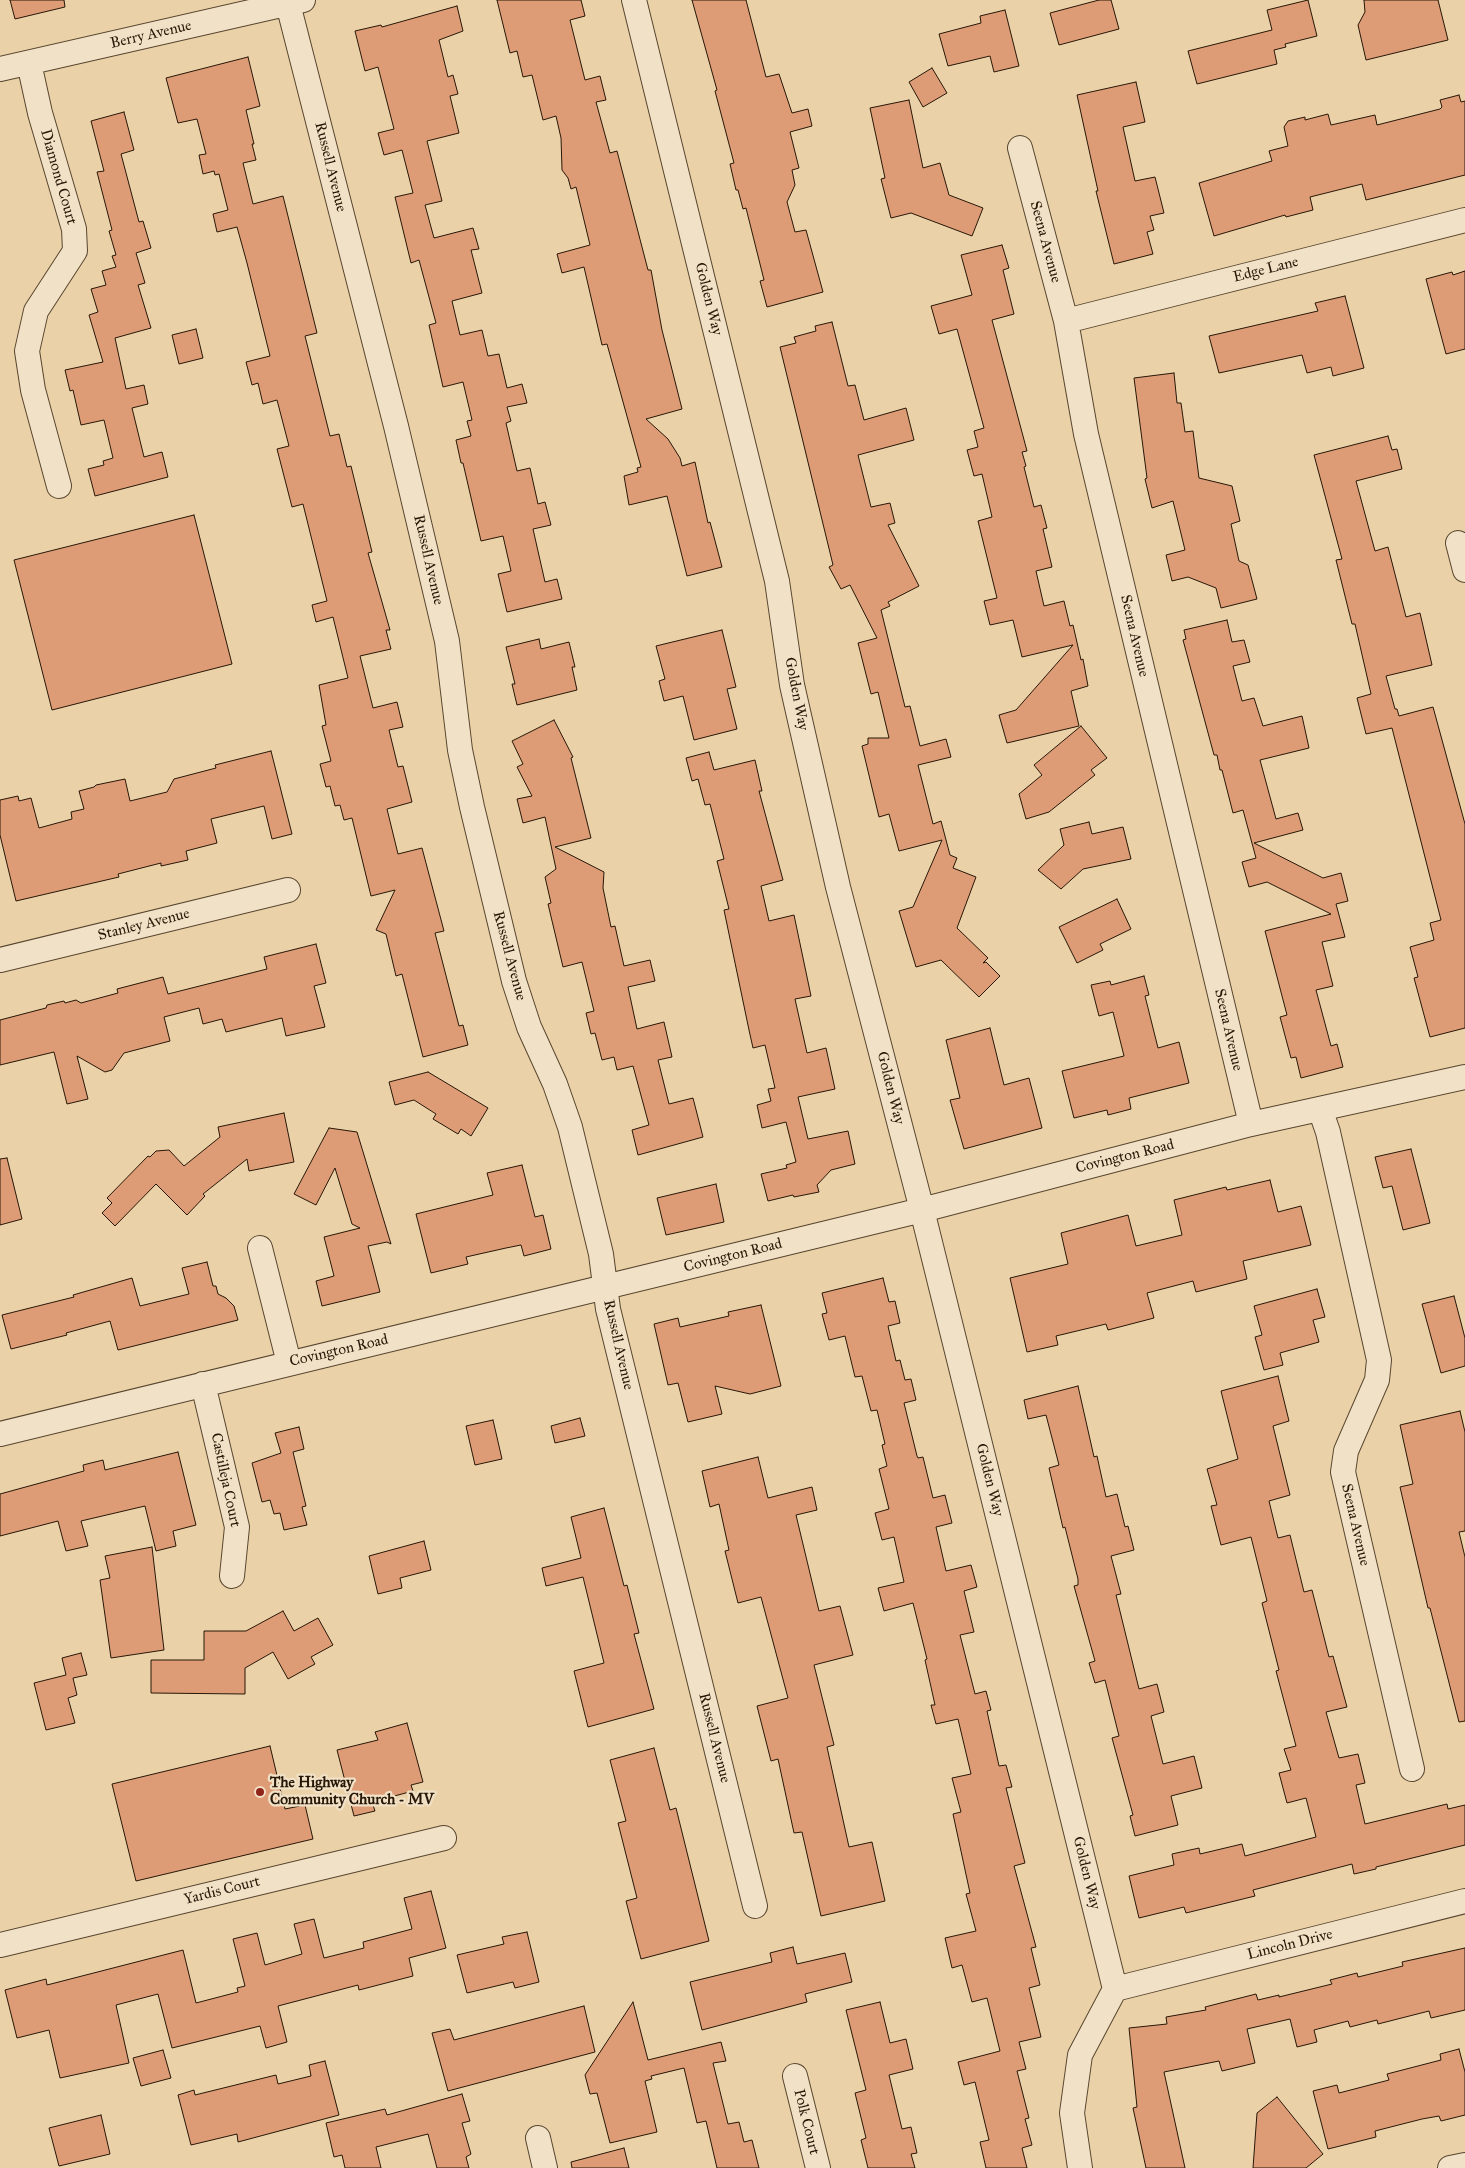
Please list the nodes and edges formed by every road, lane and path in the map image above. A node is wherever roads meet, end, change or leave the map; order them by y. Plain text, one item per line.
1 (634, 0) edge
2 (292, 1) edge
3 (28, 63) junction
4 (0, 69) edge
5 (1020, 148) dead end
6 (1465, 220) edge
7 (1066, 321) junction
8 (59, 486) dead end
9 (1458, 542) dead end
10 (1465, 570) edge
11 (288, 890) dead end
12 (0, 960) edge
13 (1465, 1077) edge
14 (1320, 1109) junction
15 (1251, 1124) junction
16 (922, 1210) junction
17 (260, 1248) dead end
18 (605, 1287) junction
19 (290, 1363) junction
20 (203, 1384) junction
21 (0, 1434) edge
22 (232, 1576) dead end
23 (1412, 1769) dead end
24 (444, 1838) dead end
25 (1465, 1901) edge
26 (755, 1906) dead end
27 (0, 1945) edge
28 (1115, 1989) junction
29 (795, 2076) dead end
30 (538, 2138) dead end
31 (1465, 2165) edge
32 (545, 2168) edge
33 (818, 2168) edge
34 (1080, 2168) edge
35 (1450, 2168) edge

1 - 16 street, Golden Way
2 - 3 street, Berry Avenue
2 - 18 street, Russell Avenue
3 - 4 street, Berry Avenue
3 - 8 street, Diamond Court
5 - 7 street, Seena Avenue
6 - 7 street, Edge Lane
7 - 15 street, Seena Avenue
9 - 10 street
11 - 12 street, Stanley Avenue
13 - 14 street, Covington Road
14 - 15 street, Covington Road
14 - 23 street, Seena Avenue
15 - 16 street, Covington Road
16 - 18 street, Covington Road
16 - 28 street, Golden Way
17 - 19 street
18 - 19 street, Covington Road
18 - 26 street, Russell Avenue
19 - 20 street, Covington Road
20 - 21 street, Covington Road
20 - 22 street, Castilleja Court
24 - 27 street, Yardis Court
25 - 28 street, Lincoln Drive
28 - 34 street
29 - 33 street, Polk Court
30 - 32 street
31 - 35 street

